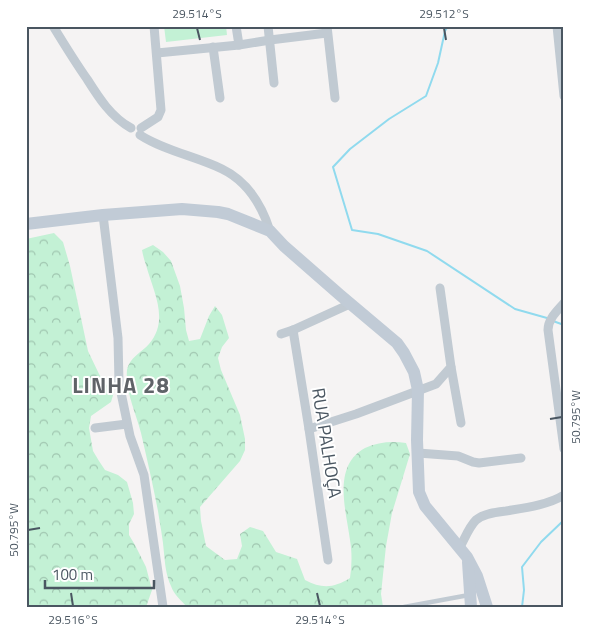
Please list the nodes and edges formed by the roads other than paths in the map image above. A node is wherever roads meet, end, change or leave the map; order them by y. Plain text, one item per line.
1 (53, 26) edge
2 (154, 26) edge
3 (236, 26) edge
4 (268, 26) edge
5 (557, 26) edge
6 (327, 30) edge
7 (270, 40) junction
8 (239, 45) junction
9 (213, 47) junction
10 (157, 54) junction
11 (274, 83) dead end
12 (564, 96) edge
13 (220, 98) dead end
14 (335, 98) dead end
15 (137, 130) junction
16 (103, 215) junction
17 (26, 224) edge
18 (270, 231) junction
19 (440, 288) dead end
20 (564, 303) edge
21 (350, 304) junction
22 (292, 330) junction
23 (281, 334) dead end
24 (451, 367) junction
25 (418, 390) junction
26 (461, 423) dead end
27 (127, 424) junction
28 (95, 428) dead end
29 (309, 429) junction
30 (564, 449) edge
31 (418, 454) junction
32 (521, 458) dead end
33 (564, 495) edge
34 (464, 552) junction
35 (328, 560) dead end
36 (471, 601) edge
37 (163, 607) edge
38 (404, 607) edge
39 (487, 607) edge

1 - 15 street
2 - 10 street
3 - 8 street
4 - 7 street
5 - 12 street
6 - 7 street
6 - 14 street
7 - 8 street
7 - 11 street
8 - 9 street
9 - 10 street
9 - 13 street
10 - 15 street
15 - 18 street
16 - 17 main road
16 - 18 main road
16 - 27 street
18 - 21 main road
19 - 24 street
20 - 30 street
21 - 22 street
21 - 25 main road
22 - 23 street
22 - 29 street, RUA PALHOÇA
24 - 25 street
24 - 26 street
25 - 29 street
25 - 31 main road
27 - 28 street
27 - 37 street
29 - 35 street, RUA PALHOÇA
31 - 32 street
31 - 34 main road
33 - 34 street
34 - 36 main road
34 - 39 main road
36 - 38 lane

